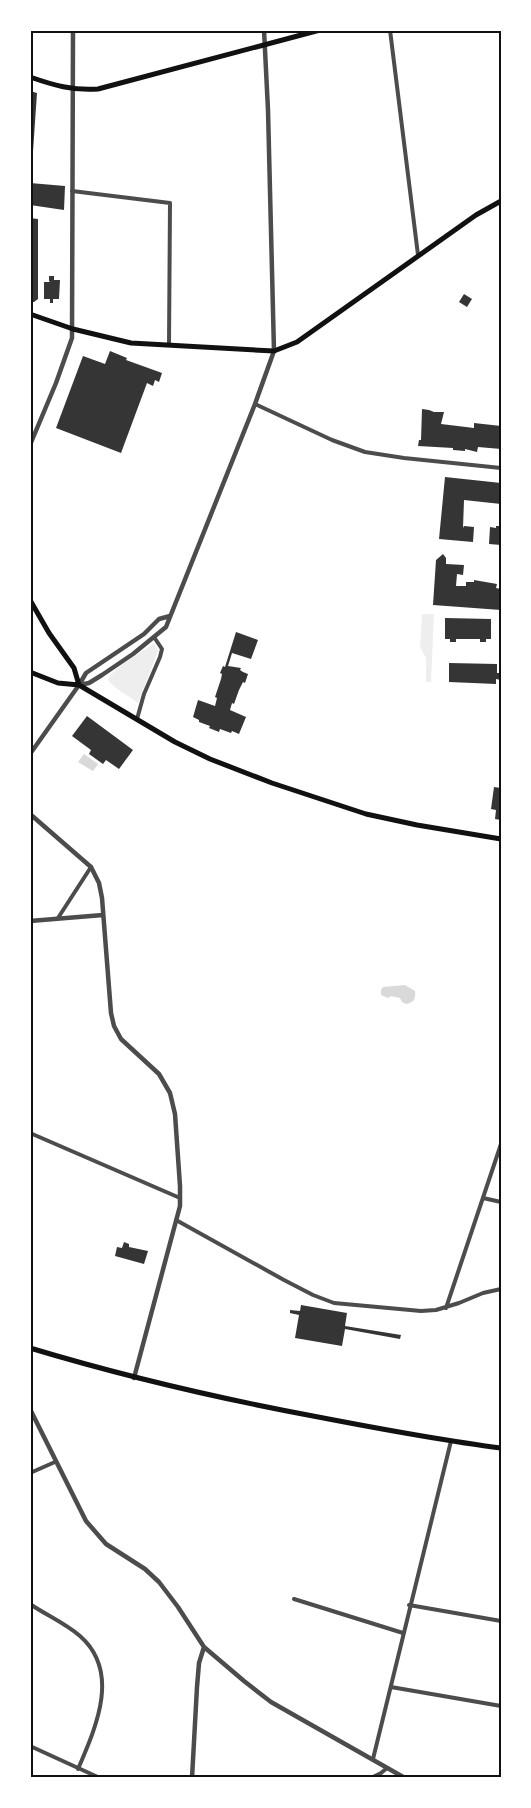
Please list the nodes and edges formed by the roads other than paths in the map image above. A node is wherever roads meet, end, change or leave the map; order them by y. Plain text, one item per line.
1 (73, 30) edge
2 (264, 30) edge
3 (320, 30) edge
4 (390, 30) edge
5 (265, 45) junction
6 (30, 77) edge
7 (73, 89) junction
8 (72, 190) junction
9 (501, 201) edge
10 (418, 256) junction
11 (30, 314) edge
12 (73, 329) junction
13 (170, 346) junction
14 (274, 351) junction
15 (255, 404) junction
16 (30, 445) edge
17 (501, 468) edge
18 (30, 600) edge
19 (170, 616) junction
20 (154, 637) junction
21 (30, 672) edge
22 (79, 685) junction
23 (137, 719) junction
24 (30, 754) edge
25 (30, 814) edge
26 (501, 839) edge
27 (91, 867) junction
28 (103, 915) junction
29 (58, 918) junction
30 (30, 921) edge
31 (30, 1133) edge
32 (501, 1144) edge
33 (180, 1198) junction
34 (483, 1198) junction
35 (501, 1202) edge
36 (177, 1220) junction
37 (501, 1289) edge
38 (446, 1308) junction
39 (30, 1348) edge
40 (134, 1378) junction
41 (30, 1408) edge
42 (451, 1441) junction
43 (501, 1448) edge
44 (55, 1462) junction
45 (30, 1473) edge
46 (294, 1599) dead end
47 (30, 1604) edge
48 (409, 1605) junction
49 (501, 1621) edge
50 (403, 1633) junction
51 (204, 1647) junction
52 (391, 1687) junction
53 (501, 1706) edge
54 (30, 1746) edge
55 (373, 1759) junction
56 (388, 1767) junction
57 (78, 1768) junction
58 (100, 1778) edge
59 (192, 1778) edge
60 (370, 1778) edge
61 (405, 1778) edge

1 - 7 street
2 - 5 street
3 - 5 main road
4 - 10 street
5 - 7 main road
5 - 14 street
6 - 7 main road
7 - 8 street
8 - 12 street
8 - 13 street
9 - 10 main road
10 - 14 main road
11 - 12 main road
12 - 13 main road
12 - 16 street
13 - 14 main road
14 - 15 street
15 - 17 street
15 - 19 street
18 - 22 main road
19 - 20 street
19 - 22 street
20 - 22 street
20 - 23 street
21 - 22 main road
22 - 23 main road
22 - 24 street
23 - 26 main road
25 - 27 street
27 - 28 street
27 - 29 street
28 - 29 street
28 - 33 street
29 - 30 street
31 - 33 street
32 - 34 street
33 - 36 street
34 - 35 street
34 - 38 street
36 - 38 street
36 - 40 street
37 - 38 street
39 - 40 main road
40 - 42 main road
41 - 44 street
42 - 43 main road
42 - 48 street
44 - 45 street
44 - 51 street
46 - 50 street
47 - 57 street
48 - 49 street
48 - 50 street
50 - 52 street
51 - 55 street
51 - 59 street
52 - 53 street
52 - 55 street
54 - 57 street
55 - 56 street
56 - 60 street
56 - 61 street
57 - 58 street

